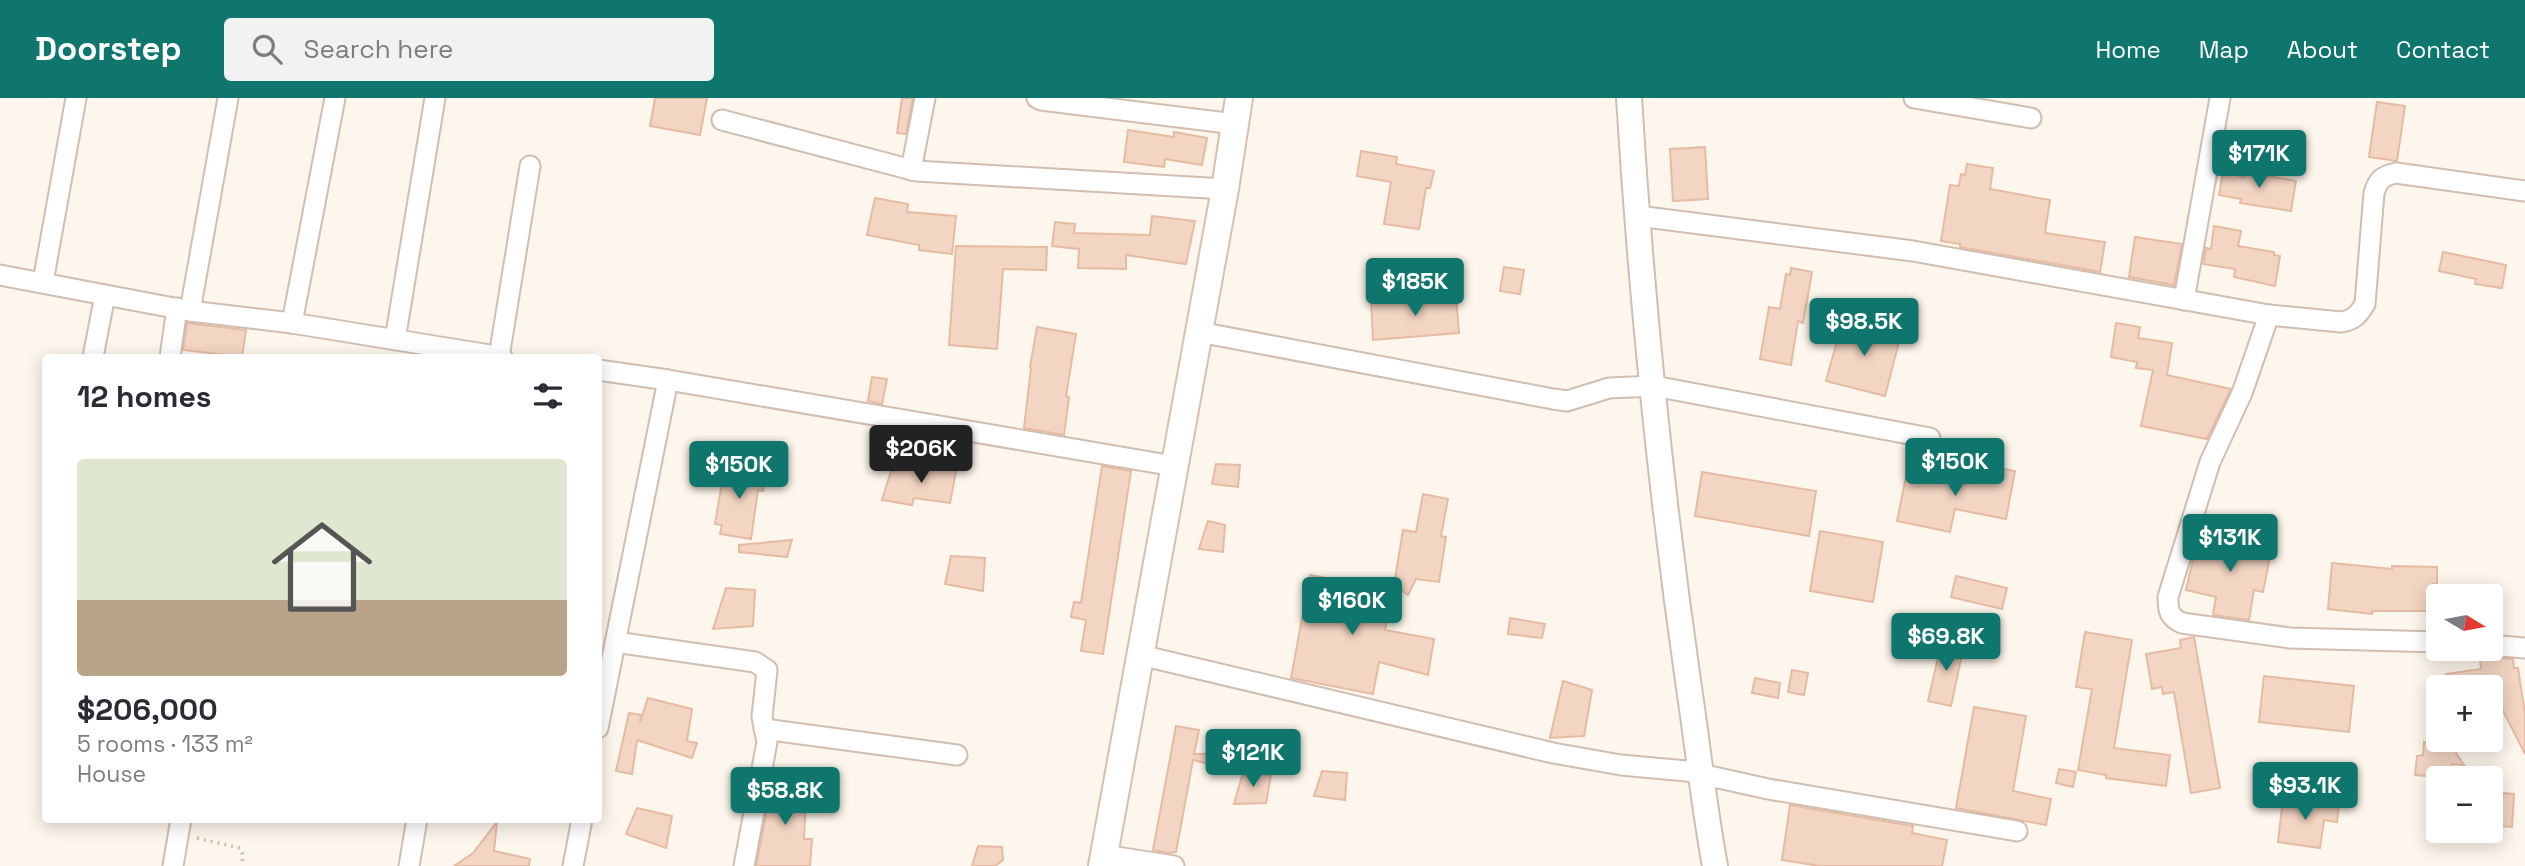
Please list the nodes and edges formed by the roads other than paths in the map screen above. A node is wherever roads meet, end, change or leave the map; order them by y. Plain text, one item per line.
1 (76, 98) edge
2 (228, 98) edge
3 (335, 98) edge
4 (435, 98) edge
5 (925, 98) edge
6 (1037, 98) edge
7 (1239, 98) edge
8 (1629, 98) edge
9 (1914, 98) edge
10 (2220, 98) edge
11 (2031, 118) dead end
12 (722, 120) dead end
13 (1235, 124) junction
14 (530, 166) dead end
15 (911, 170) junction
16 (1225, 189) junction
17 (2525, 191) edge
18 (1638, 216) junction
19 (0, 275) edge
20 (43, 282) junction
21 (105, 295) junction
22 (2184, 300) junction
23 (184, 310) junction
24 (2269, 314) junction
25 (292, 323) junction
26 (1199, 332) junction
27 (395, 340) junction
28 (94, 354) edge
29 (171, 354) edge
30 (481, 354) edge
31 (500, 354) edge
32 (602, 371) edge
33 (668, 380) junction
34 (1654, 386) junction
35 (1930, 438) dead end
36 (1174, 466) junction
37 (615, 642) junction
38 (2426, 642) edge
39 (2503, 646) edge
40 (2525, 648) edge
41 (1140, 655) junction
42 (602, 708) edge
43 (764, 729) junction
44 (957, 755) dead end
45 (1702, 773) junction
46 (416, 823) edge
47 (581, 823) edge
48 (179, 826) edge
49 (2017, 831) dead end
50 (1103, 860) edge
51 (173, 866) edge
52 (409, 866) edge
53 (573, 866) edge
54 (744, 866) edge
55 (1174, 866) edge
56 (1715, 866) edge

1 - 20 street
2 - 23 street
3 - 25 street
4 - 27 street
5 - 15 street
6 - 13 street
7 - 13 main road
8 - 18 street
9 - 11 street
10 - 22 street
12 - 15 street
13 - 16 main road
14 - 31 street
15 - 16 street
16 - 26 main road
17 - 24 street
18 - 22 street
18 - 34 street
19 - 20 street
20 - 21 street
21 - 23 street
21 - 28 street
22 - 24 street
23 - 25 street
23 - 29 street
24 - 38 street
25 - 27 street
26 - 34 street
26 - 36 main road
27 - 30 street
32 - 33 street
33 - 36 street
33 - 37 street
34 - 35 street
34 - 45 street
36 - 41 main road
37 - 42 street
37 - 43 street
39 - 40 street
41 - 45 street
41 - 50 main road
43 - 44 street
43 - 54 street
45 - 49 street
45 - 56 street
46 - 52 street
47 - 53 street
48 - 51 street
50 - 55 street

